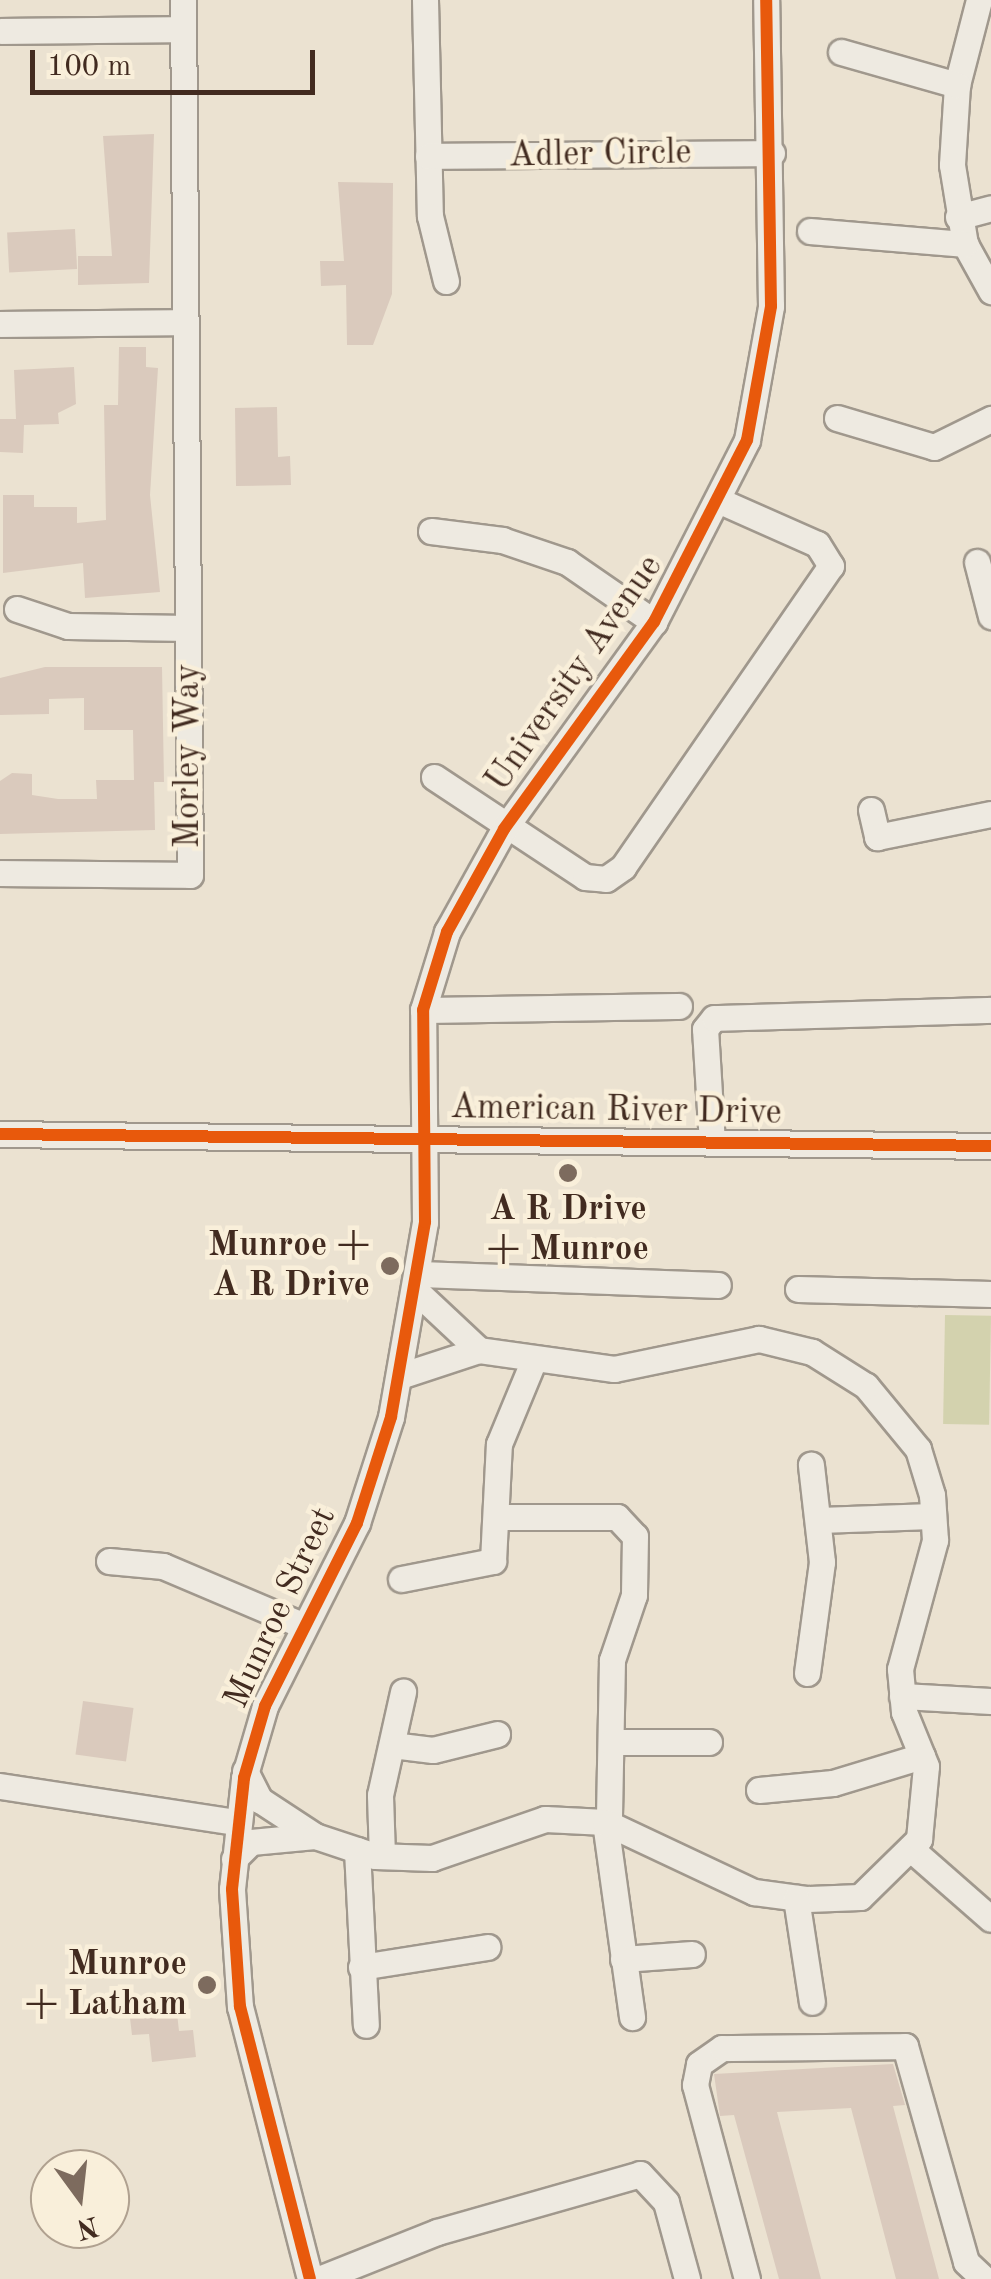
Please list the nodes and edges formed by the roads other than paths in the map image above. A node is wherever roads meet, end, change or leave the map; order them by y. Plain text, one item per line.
1 (183, 0) edge
2 (426, 0) edge
3 (766, 0) edge
4 (978, 0) edge
5 (183, 29) junction
6 (1, 31) edge
7 (840, 52) dead end
8 (957, 85) junction
9 (772, 153) junction
10 (428, 156) junction
11 (991, 208) edge
12 (958, 217) junction
13 (810, 231) dead end
14 (964, 244) junction
15 (446, 281) dead end
16 (991, 290) edge
17 (185, 322) junction
18 (0, 324) edge
19 (837, 418) dead end
20 (991, 419) edge
21 (722, 502) junction
22 (431, 531) dead end
23 (976, 562) dead end
24 (17, 610) dead end
25 (991, 616) edge
26 (654, 622) junction
27 (188, 628) junction
28 (434, 777) dead end
29 (870, 810) dead end
30 (991, 814) edge
31 (504, 829) junction
32 (0, 873) edge
33 (678, 1006) dead end
34 (423, 1010) junction
35 (991, 1010) edge
36 (0, 1134) edge
37 (423, 1138) junction
38 (712, 1143) junction
39 (991, 1146) edge
40 (418, 1283) junction
41 (718, 1285) dead end
42 (798, 1290) dead end
43 (991, 1294) edge
44 (480, 1350) junction
45 (533, 1362) junction
46 (400, 1376) junction
47 (811, 1465) dead end
48 (499, 1516) junction
49 (934, 1516) junction
50 (818, 1520) junction
51 (109, 1561) dead end
52 (401, 1579) dead end
53 (302, 1625) junction
54 (806, 1673) dead end
55 (403, 1692) dead end
56 (902, 1696) junction
57 (991, 1701) edge
58 (497, 1734) dead end
59 (611, 1742) junction
60 (709, 1742) dead end
61 (392, 1745) junction
62 (922, 1756) junction
63 (246, 1771) junction
64 (0, 1786) edge
65 (759, 1790) dead end
66 (236, 1822) junction
67 (607, 1822) junction
68 (315, 1836) junction
69 (912, 1849) junction
70 (370, 1853) junction
71 (234, 1859) junction
72 (796, 1898) junction
73 (991, 1919) edge
74 (487, 1948) dead end
75 (692, 1954) dead end
76 (622, 1958) junction
77 (360, 1968) junction
78 (812, 2002) dead end
79 (632, 2017) dead end
80 (366, 2025) dead end
81 (310, 2279) edge
82 (319, 2279) edge
83 (687, 2279) edge
84 (747, 2279) edge
85 (984, 2279) edge

1 - 5 street, Morley Way
2 - 10 street
3 - 9 street, University Avenue
4 - 8 street
5 - 6 street
5 - 17 street, Morley Way
7 - 8 street
8 - 12 street
9 - 10 street, Adler Circle
9 - 21 street, University Avenue
10 - 15 street
11 - 12 street
12 - 14 street
13 - 14 street
14 - 16 street
17 - 18 street
17 - 27 street, Morley Way
19 - 20 street
21 - 26 street, University Avenue
21 - 31 street
22 - 26 street, University Avenue
23 - 25 street
24 - 27 street, Morley Way
26 - 31 street, University Avenue
27 - 32 street, Morley Way
28 - 31 street, University Avenue
29 - 30 street
31 - 34 street, University Avenue
33 - 34 street
34 - 37 street, University Avenue
35 - 38 street
36 - 37 street, American River Drive
37 - 38 street, American River Drive
37 - 40 street, Munroe Street
38 - 39 street, American River Drive
40 - 41 street
40 - 44 street
40 - 46 street, Munroe Street
42 - 43 street
44 - 45 street
44 - 46 street
45 - 48 street
45 - 49 street
46 - 53 street, Munroe Street
47 - 50 street
48 - 52 street
48 - 59 street
49 - 50 street
49 - 56 street
50 - 54 street
51 - 53 street
53 - 63 street, Munroe Street
55 - 61 street
56 - 57 street
56 - 62 street
58 - 61 street
59 - 60 street
59 - 67 street
61 - 70 street
62 - 65 street
62 - 69 street
63 - 66 street, Munroe Street
63 - 68 street
64 - 66 street
66 - 71 street, Munroe Street
67 - 70 street
67 - 72 street
67 - 76 street
68 - 70 street
68 - 71 street
69 - 72 street
69 - 73 street
70 - 77 street
71 - 81 street, Munroe Street
72 - 78 street
74 - 77 street
75 - 76 street
76 - 79 street
77 - 80 street
82 - 83 street
84 - 85 street

